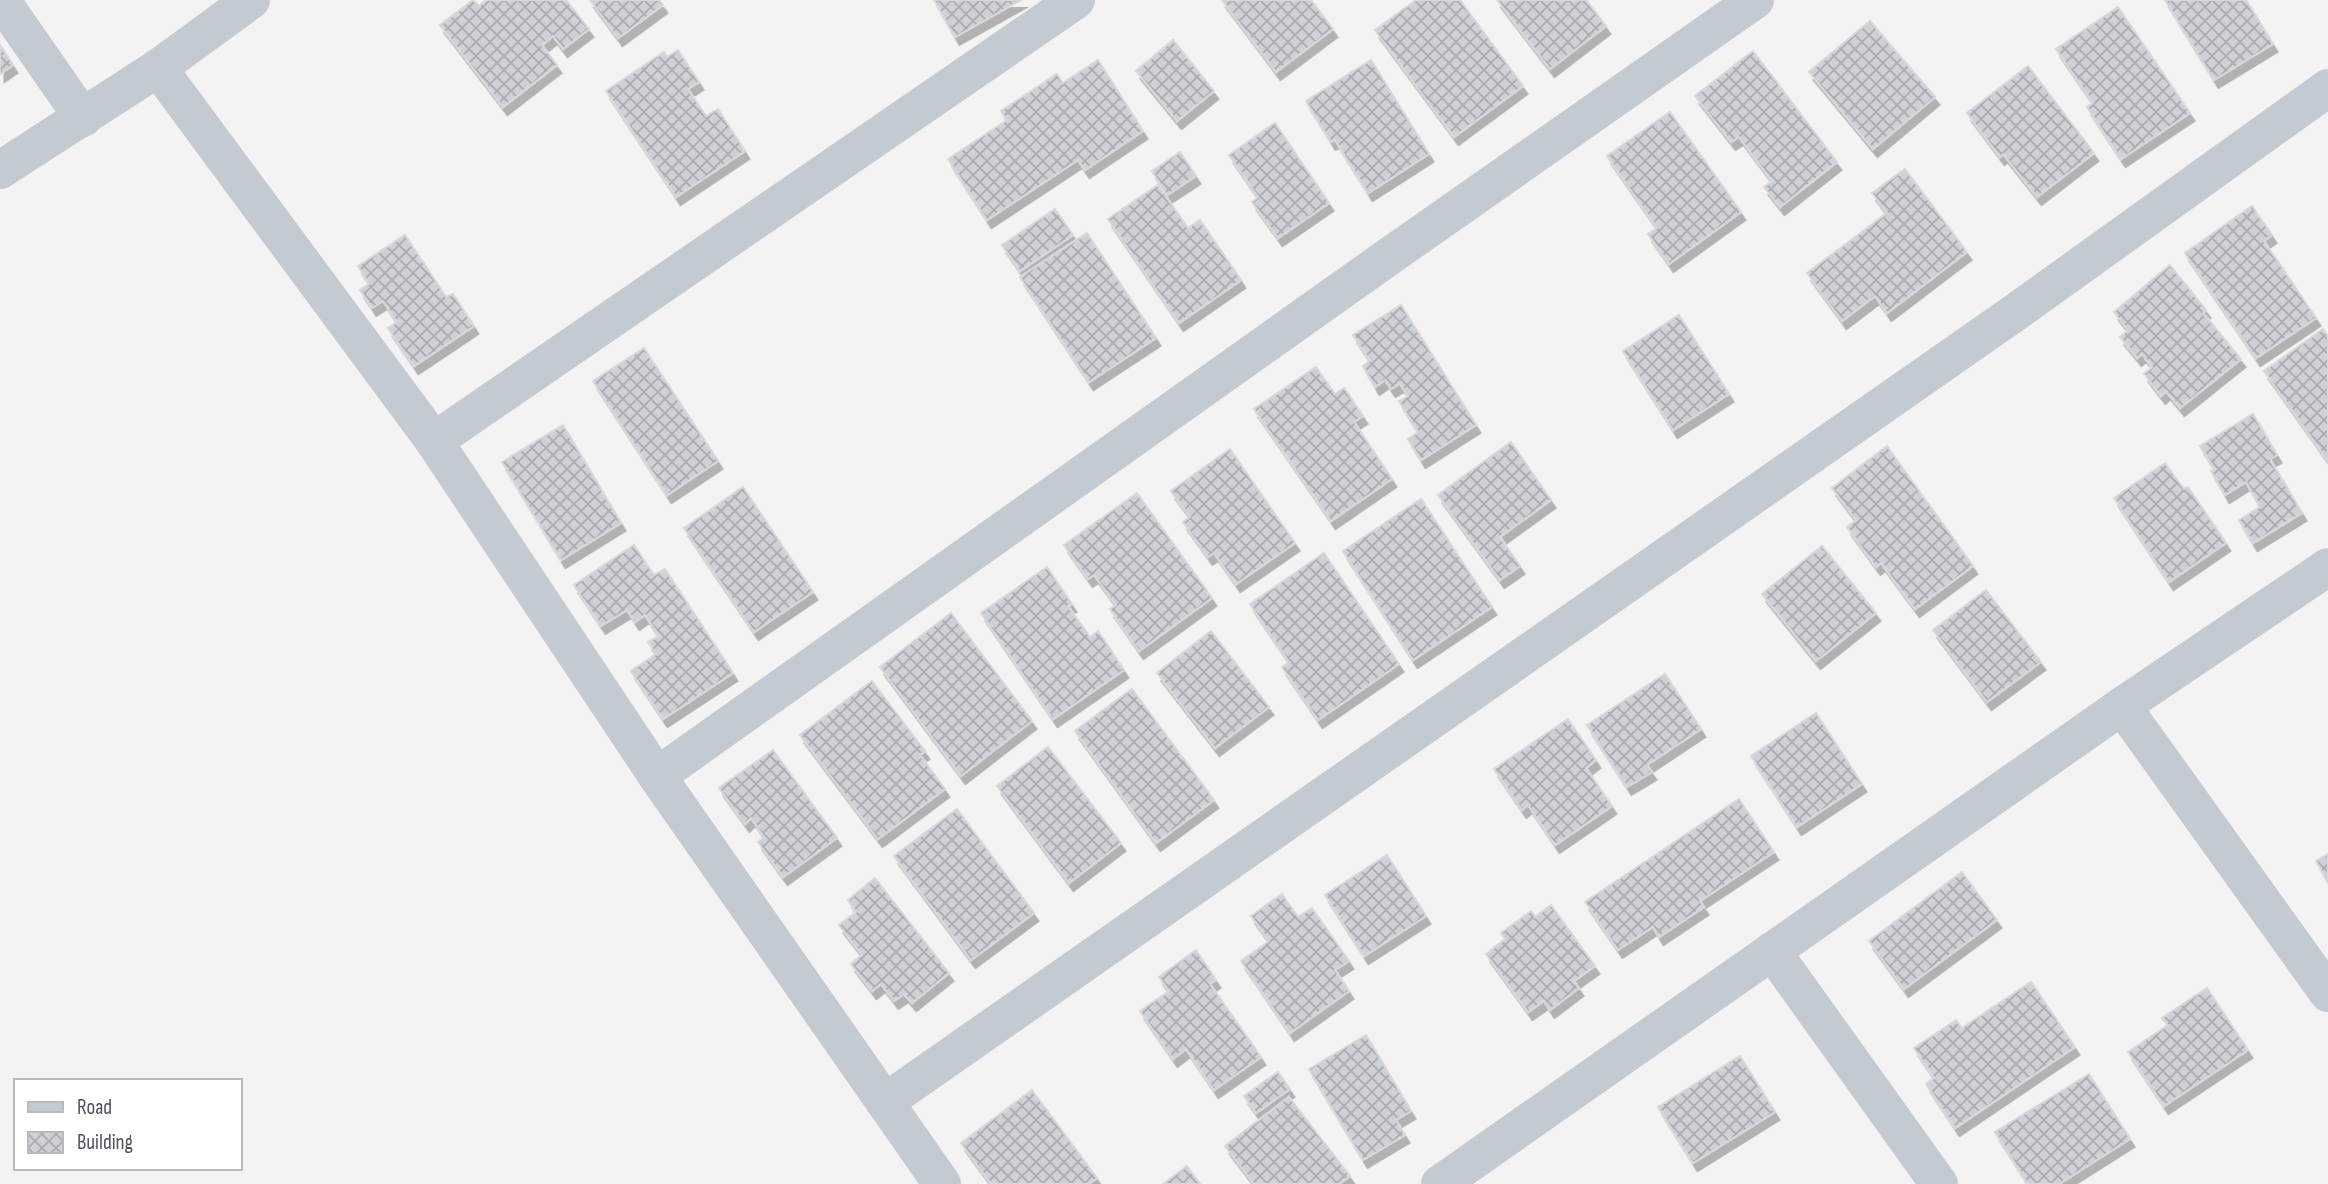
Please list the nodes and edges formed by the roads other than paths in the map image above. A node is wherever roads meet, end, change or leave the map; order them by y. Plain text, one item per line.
1 (1, 0) edge
2 (251, 0) edge
3 (1076, 0) edge
4 (1755, 0) edge
5 (158, 68) junction
6 (2328, 88) edge
7 (83, 118) junction
8 (0, 170) edge
9 (433, 441) junction
10 (2328, 567) edge
11 (2122, 706) junction
12 (657, 776) junction
13 (1772, 951) junction
14 (2328, 993) edge
15 (885, 1102) junction
16 (942, 1184) edge
17 (1440, 1184) edge
18 (1939, 1184) edge

1 - 7 street
2 - 5 street
3 - 9 street
4 - 12 street
5 - 7 street
5 - 9 street
6 - 15 street
7 - 8 street
9 - 12 street
10 - 11 street
11 - 13 street
11 - 14 street
12 - 15 street
13 - 17 street
13 - 18 street
15 - 16 street

